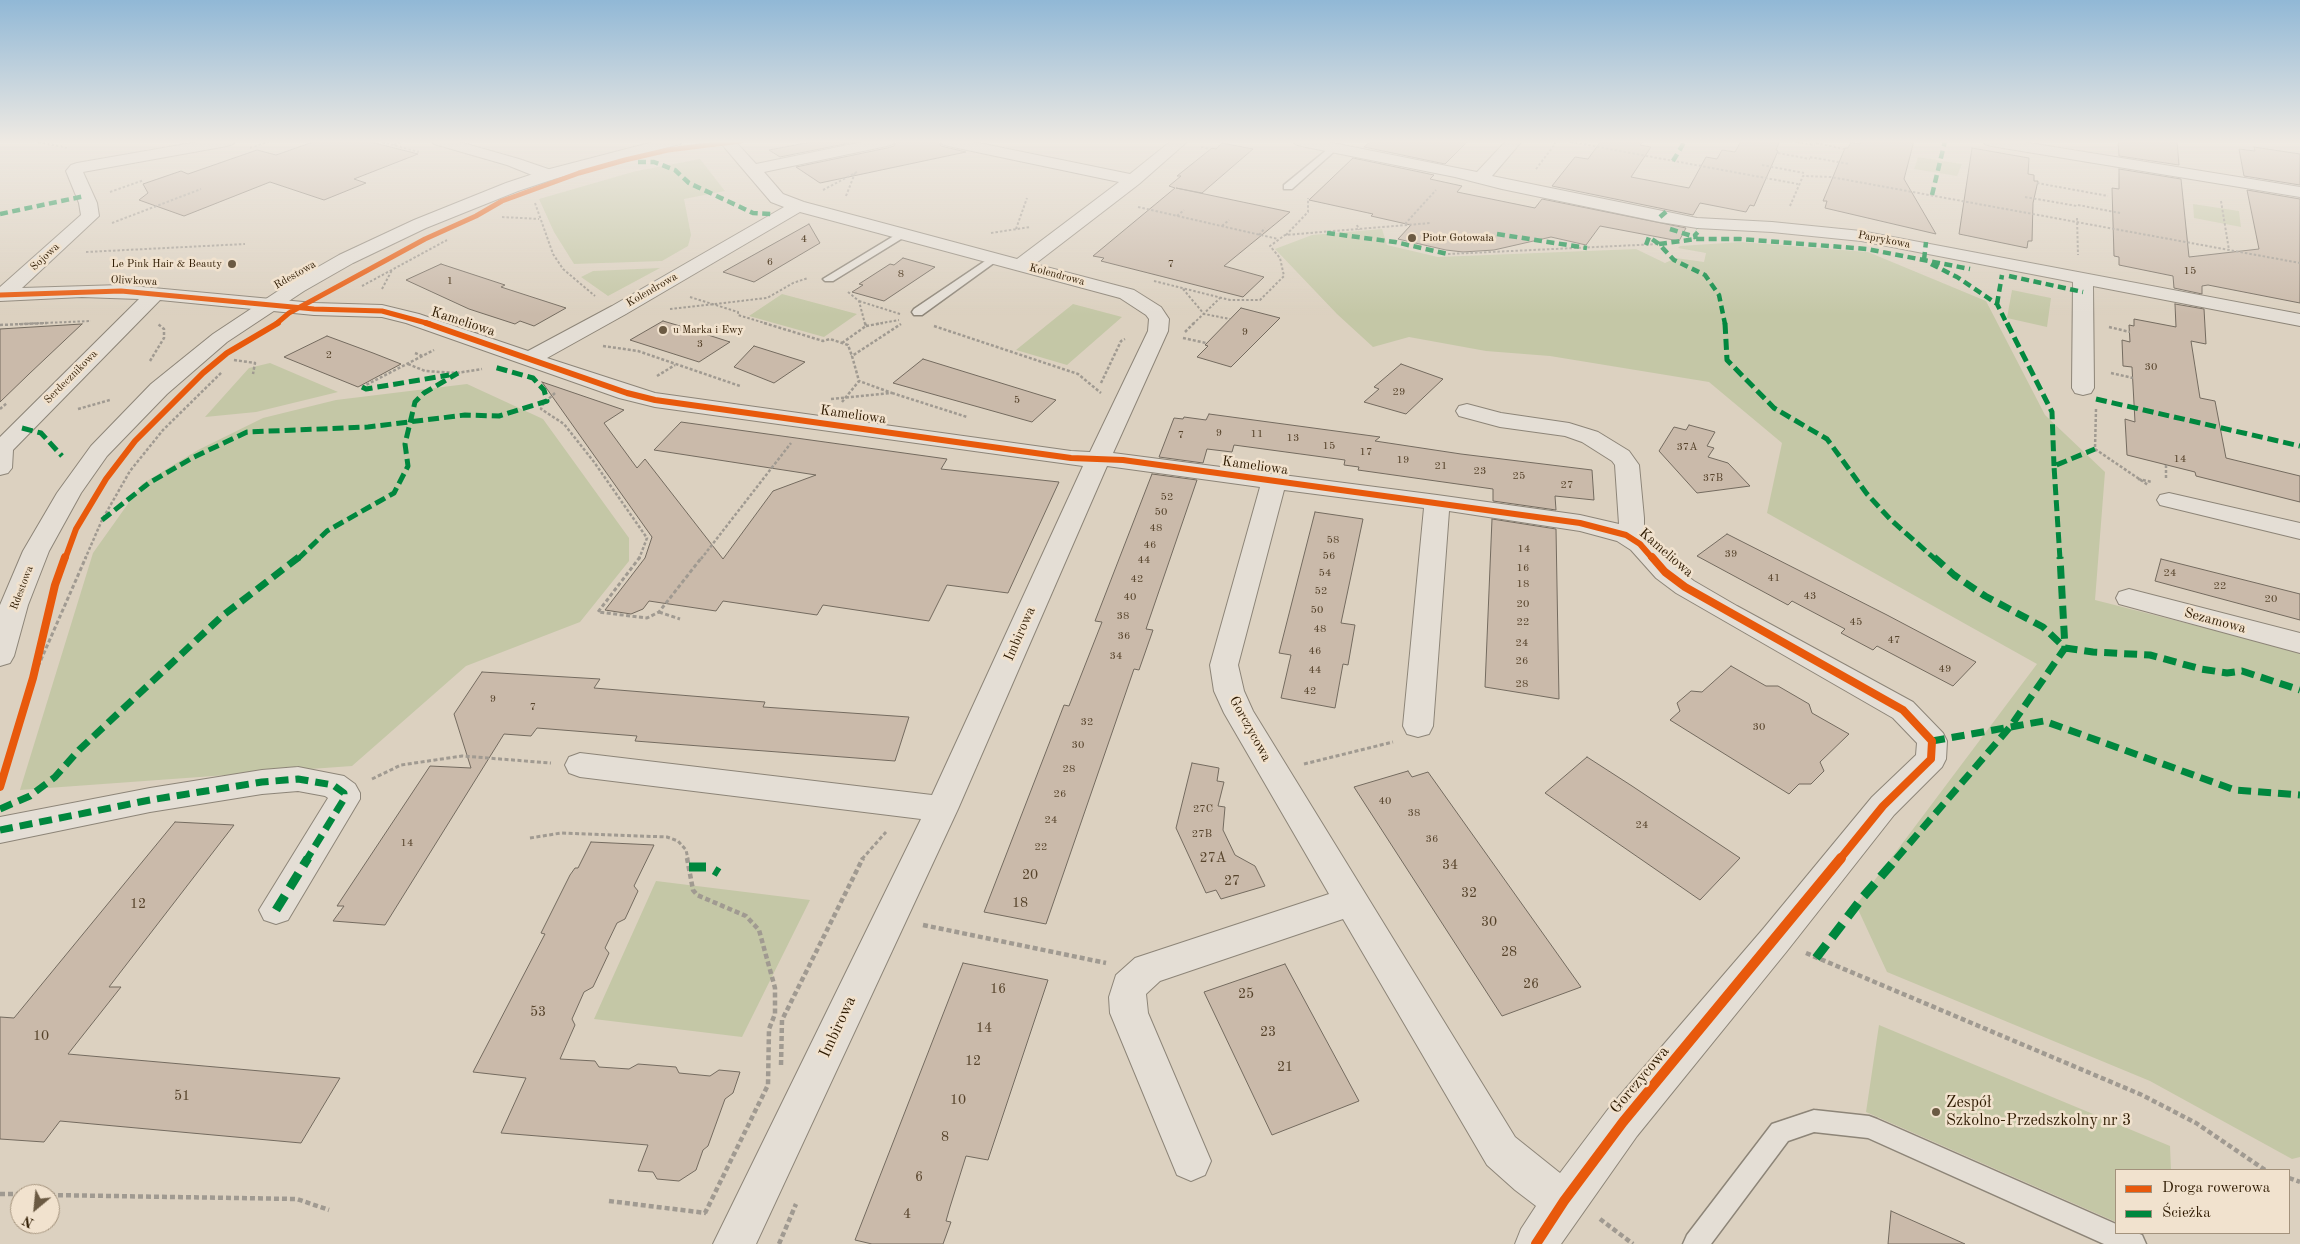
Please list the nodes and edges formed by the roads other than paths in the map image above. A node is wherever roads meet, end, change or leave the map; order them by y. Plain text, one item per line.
1 (86, 199) edge
2 (482, 199) edge
3 (781, 199) edge
4 (1108, 199) edge
5 (1574, 199) edge
6 (798, 206) junction
7 (902, 234) junction
8 (994, 258) junction
9 (1021, 265) junction
10 (829, 279) dead end
11 (2083, 279) junction
12 (156, 294) junction
13 (2, 295) edge
14 (266, 306) junction
15 (914, 315) road end
16 (2300, 320) edge
17 (531, 358) junction
18 (2083, 388) road end
19 (1467, 411) dead end
20 (1, 455) edge
21 (1098, 459) junction
22 (1274, 482) junction
23 (2169, 500) road end
24 (1437, 502) junction
25 (2300, 531) edge
26 (1633, 540) junction
27 (2129, 598) dead end
28 (2300, 643) edge
29 (0, 656) edge
30 (1418, 726) road end
31 (580, 765) road end
32 (942, 809) junction
33 (0, 830) edge
34 (1352, 901) junction
35 (276, 910) dead end
36 (1775, 940) joint
37 (1191, 1161) dead end
38 (1564, 1201) junction
39 (734, 1244) edge
40 (1536, 1244) edge
41 (1696, 1244) edge
42 (2133, 1244) edge

1 - 13 street, Sojowa
2 - 14 street, Rdestowa
3 - 6 street, Kolendrowa
4 - 9 street
5 - 11 street, Paprykowa
6 - 7 street, Kolendrowa
6 - 17 street, Kolendrowa
7 - 8 street, Kolendrowa
7 - 10 lane
8 - 9 street, Kolendrowa
8 - 15 lane
9 - 21 street, Kolendrowa
11 - 16 street, Paprykowa
11 - 18 street
12 - 13 street, Oliwkowa
12 - 14 street, Oliwkowa
12 - 20 street, Serdecznikowa
14 - 17 street, Kameliowa
14 - 29 street, Rdestowa
17 - 21 street, Kameliowa
19 - 26 street, Kameliowa
21 - 22 street, Kameliowa
21 - 32 street, Imbirowa
22 - 24 street, Kameliowa
22 - 34 street, Gorczycowa
23 - 25 street
24 - 26 street, Kameliowa
24 - 30 street
26 - 36 street, Kameliowa
27 - 28 street, Sezamowa
31 - 32 street
32 - 39 street, Imbirowa
33 - 35 street
34 - 37 street
34 - 38 street, Gorczycowa
36 - 38 street, Gorczycowa
38 - 40 street, Gorczycowa
41 - 42 lane

